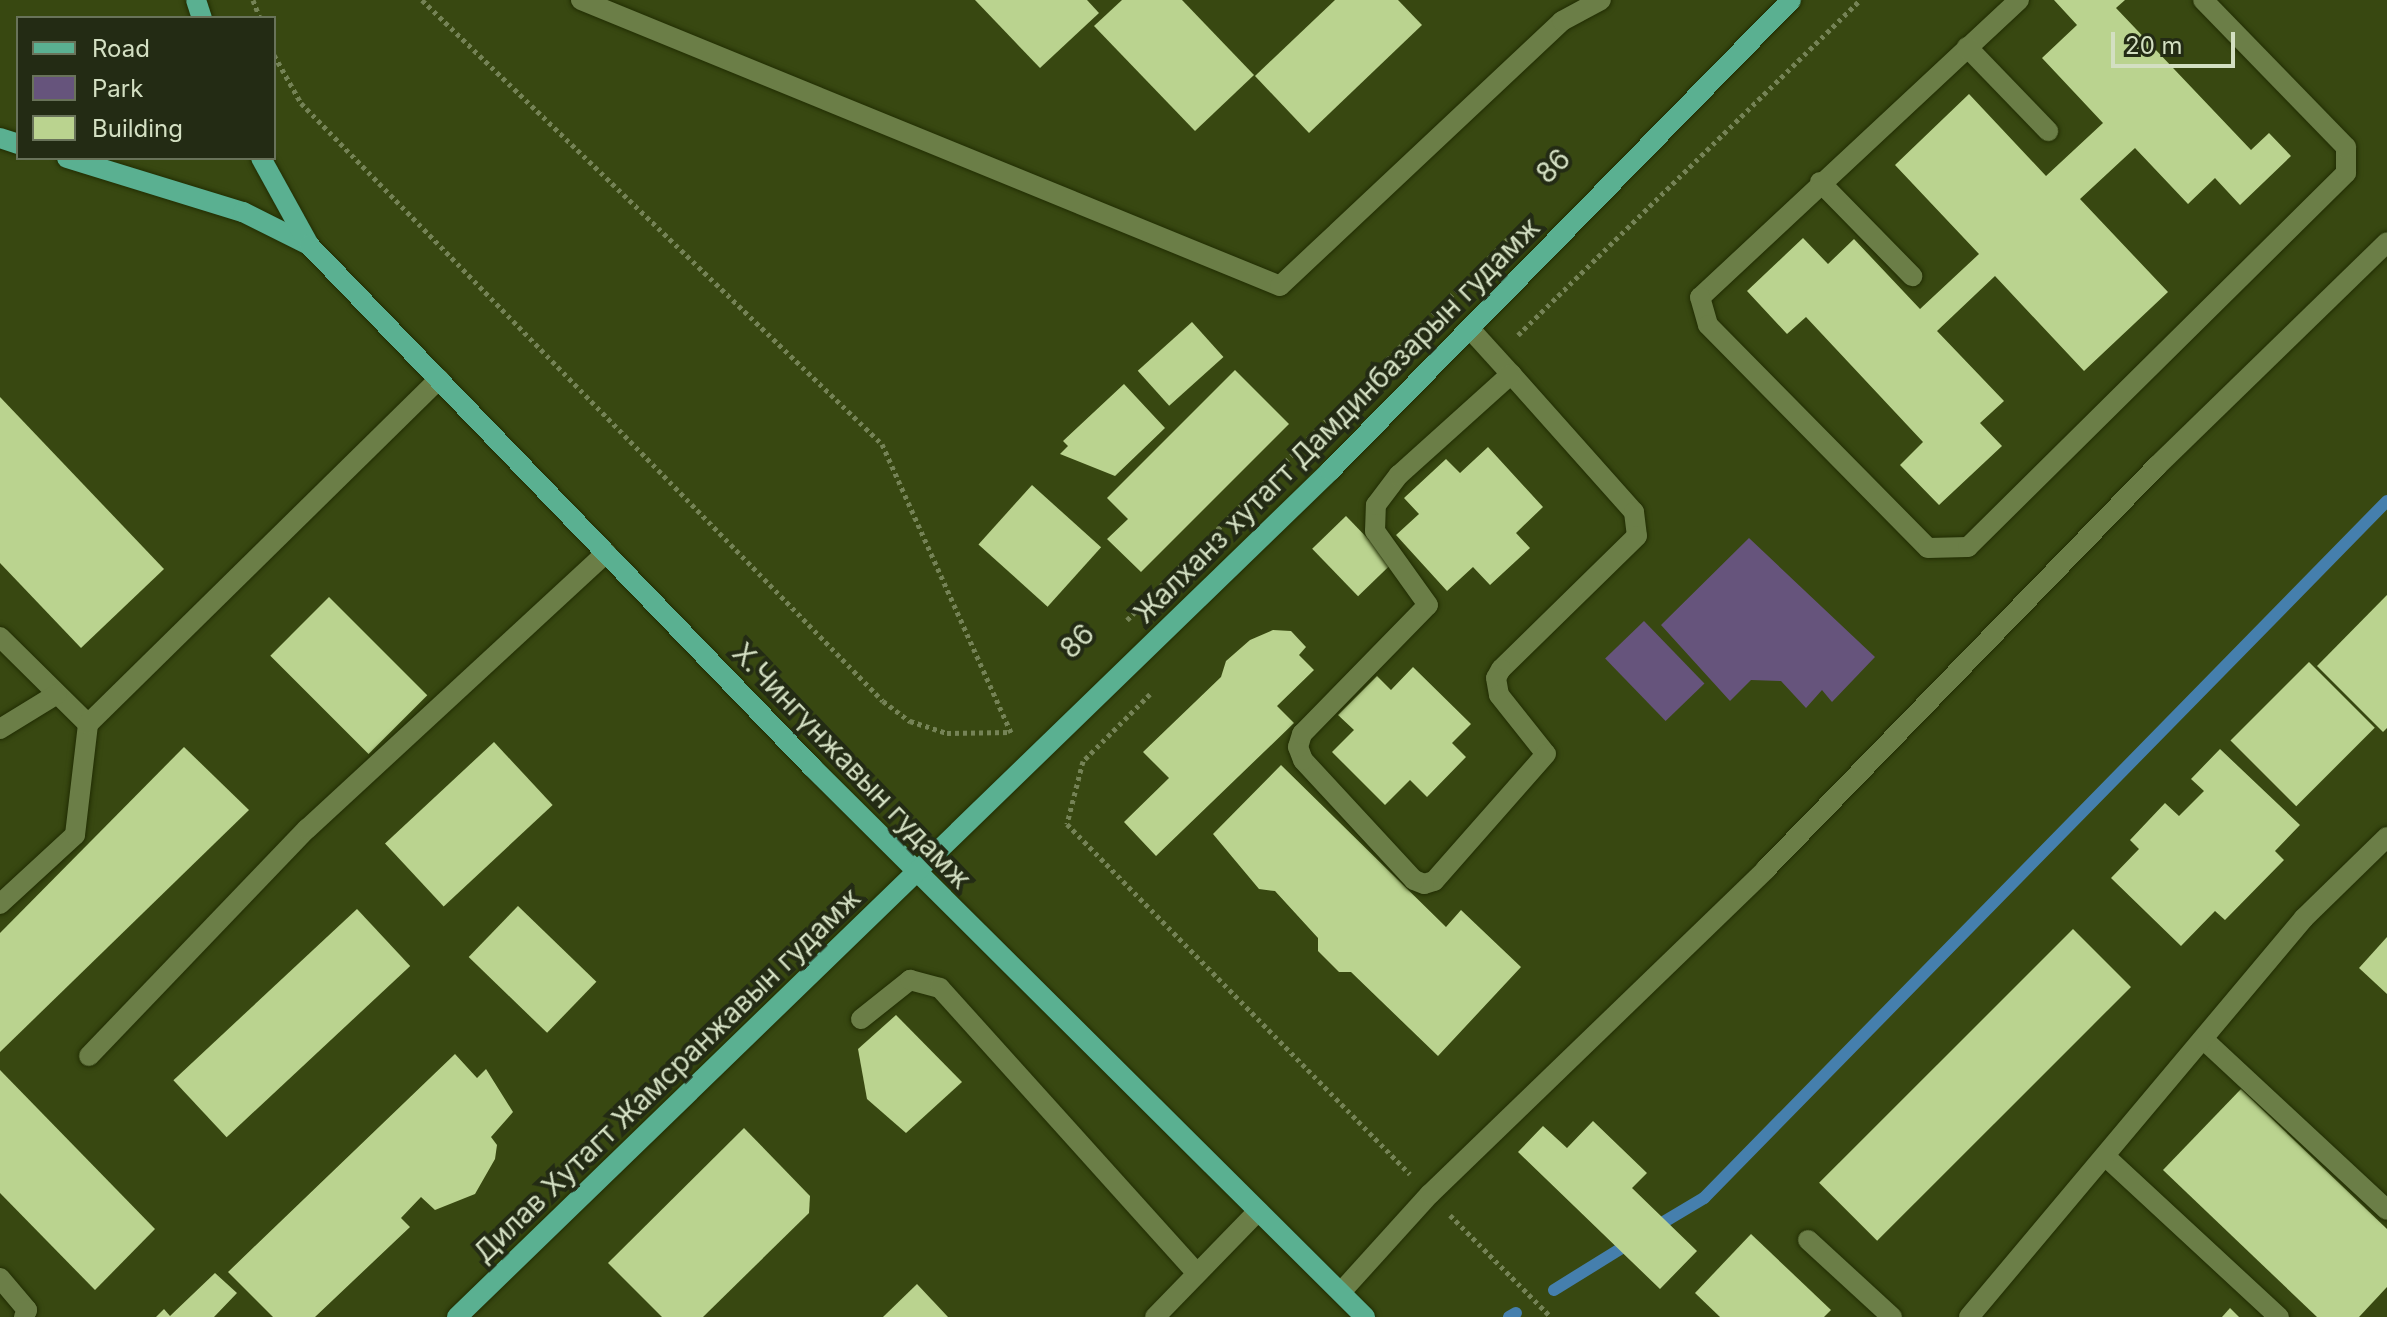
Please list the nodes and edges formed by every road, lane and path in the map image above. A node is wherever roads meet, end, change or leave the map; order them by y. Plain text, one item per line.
1 (422, 0) edge
2 (581, 0) edge
3 (1601, 0) edge
4 (1791, 0) edge
5 (2019, 0) edge
6 (2203, 0) edge
7 (1967, 47) junction
8 (276, 59) edge
9 (2048, 131) dead end
10 (74, 160) edge
11 (262, 160) edge
12 (1820, 182) junction
13 (1534, 213) dead end
14 (2387, 242) edge
15 (309, 245) junction
16 (1912, 276) dead end
17 (1470, 329) junction
18 (1511, 374) junction
19 (439, 379) junction
20 (606, 553) junction
21 (1118, 628) dead end
22 (0, 637) edge
23 (57, 694) junction
24 (88, 724) junction
25 (1021, 724) dead end
26 (0, 729) edge
27 (1011, 732) junction
28 (1067, 824) dead end
29 (2387, 837) edge
30 (916, 872) junction
31 (0, 904) edge
32 (861, 1019) dead end
33 (2203, 1039) junction
34 (89, 1056) dead end
35 (2105, 1156) junction
36 (1430, 1194) junction
37 (2387, 1210) edge
38 (1258, 1211) junction
39 (1808, 1240) dead end
40 (1197, 1273) junction
41 (0, 1278) edge
42 (1341, 1292) junction
43 (24, 1317) edge
44 (457, 1317) edge
45 (1155, 1317) edge
46 (1365, 1317) edge
47 (1551, 1317) edge
48 (1892, 1317) edge
49 (1969, 1317) edge
50 (2279, 1317) edge

1 - 27 path
2 - 3 street
4 - 17 main road, Жалханз хутагт Дамдинбазарын гудамж
5 - 7 street
6 - 12 street
7 - 9 street
7 - 12 street
8 - 27 path
10 - 15 main road, Х.Чингүнжавын гудамж
11 - 15 main road, Х.Чингүнжавын гудамж
12 - 16 street
13 - 21 path, 86
14 - 36 street
15 - 19 main road, Х.Чингүнжавын гудамж
17 - 18 street
17 - 30 main road, Жалханз хутагт Дамдинбазарын гудамж
18 - 18 street
19 - 20 main road, Х.Чингүнжавын гудамж
19 - 24 street
20 - 30 main road, Х.Чингүнжавын гудамж
20 - 34 street
22 - 23 street
23 - 24 street
23 - 26 street
24 - 31 street
25 - 27 path
28 - 36 path
29 - 33 street
30 - 38 main road, Х.Чингүнжавын гудамж
30 - 44 main road, Дилав Хутагт Жамсранжавын гудамж
32 - 40 street
33 - 35 street
33 - 37 street
35 - 49 street
35 - 50 street
36 - 42 street
36 - 47 path
38 - 40 street
38 - 42 main road, Х.Чингүнжавын гудамж
39 - 48 street
40 - 45 street
41 - 43 street
42 - 46 main road, Х.Чингүнжавын гудамж

